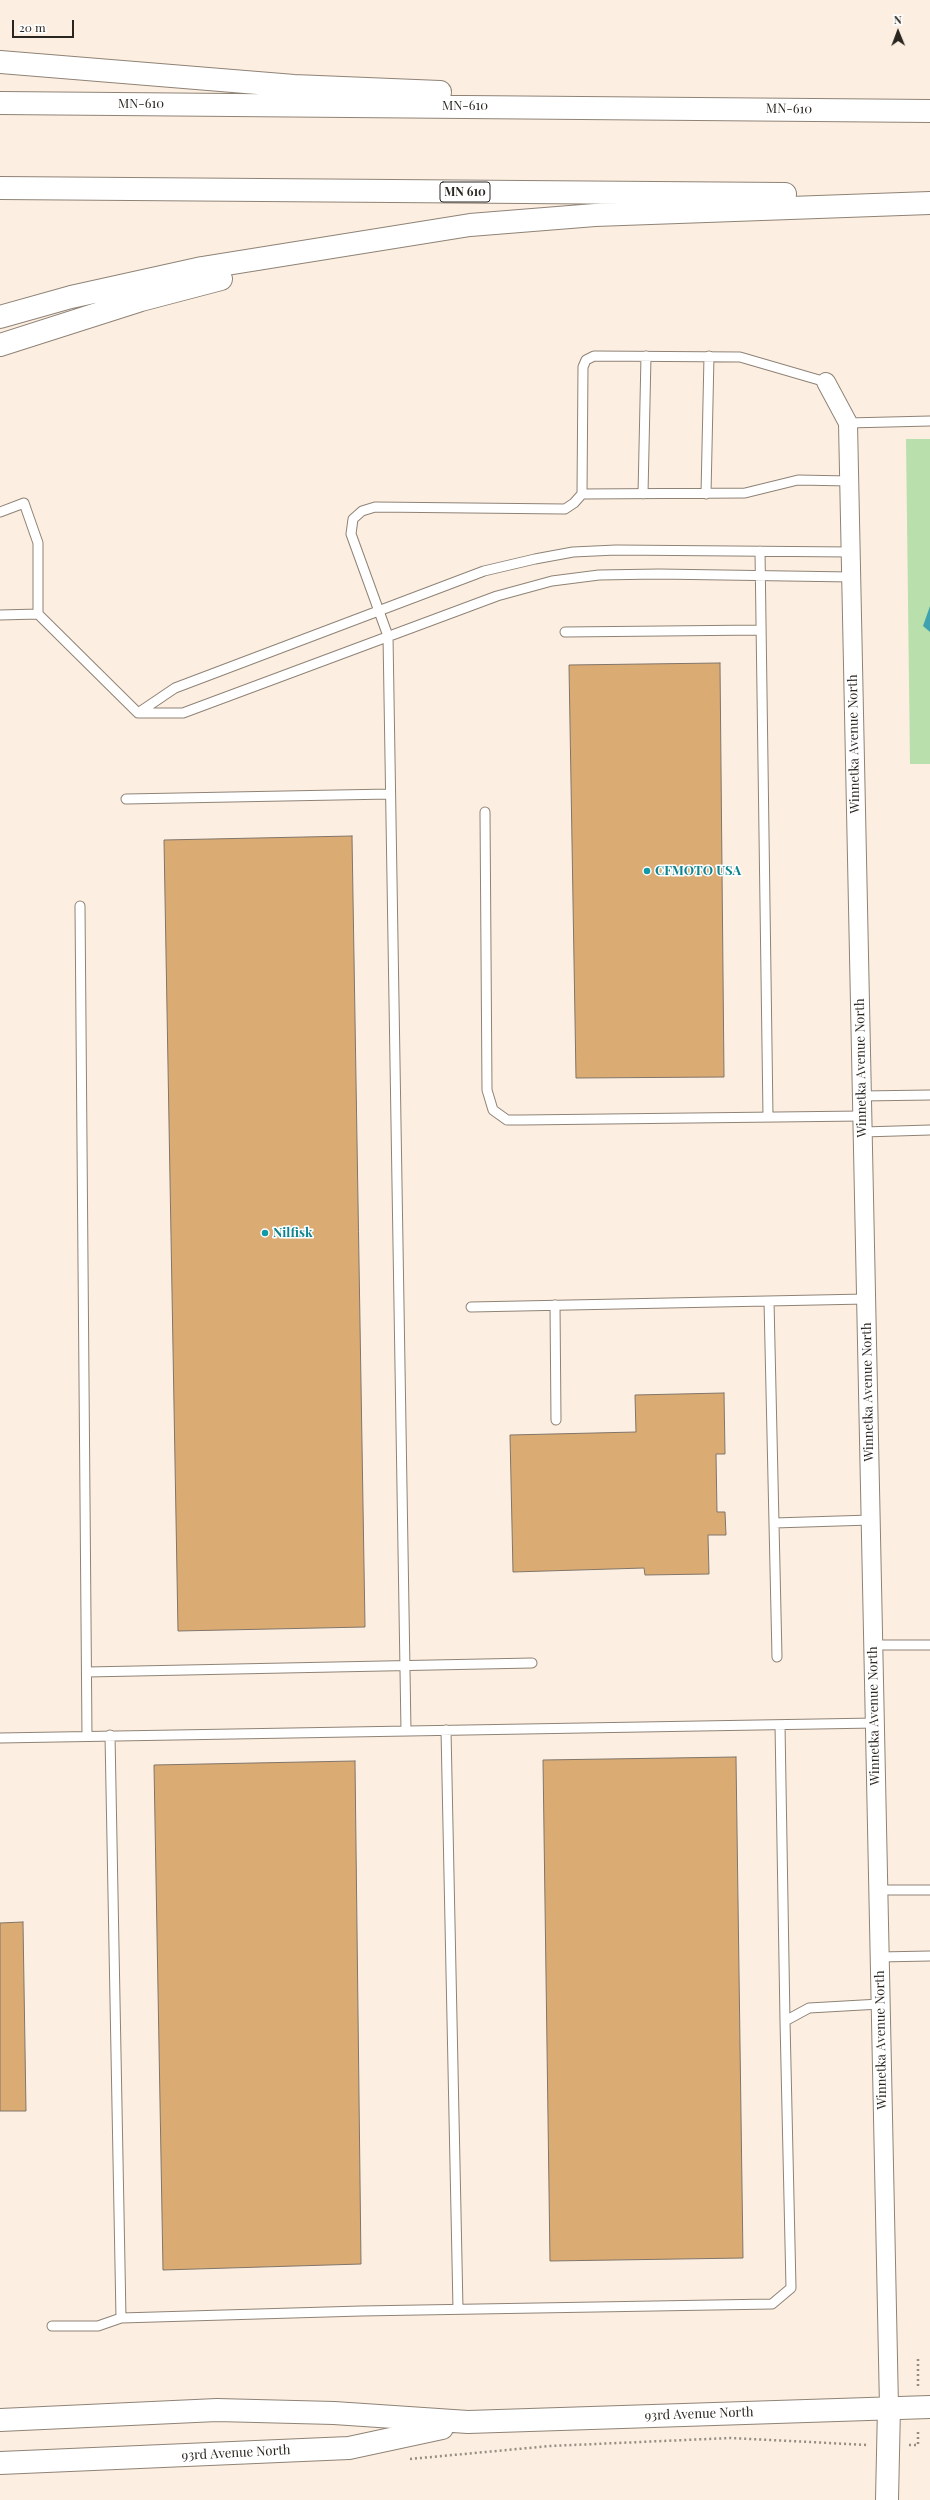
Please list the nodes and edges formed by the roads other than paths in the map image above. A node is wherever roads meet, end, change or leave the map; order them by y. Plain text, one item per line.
1 (0, 62) edge
2 (0, 103) edge
3 (560, 107) junction
4 (930, 111) edge
5 (0, 188) edge
6 (930, 196) edge
7 (930, 203) edge
8 (362, 242) junction
9 (0, 318) edge
10 (0, 345) edge
11 (646, 356) junction
12 (708, 356) junction
13 (826, 382) joint
14 (930, 421) edge
15 (848, 423) junction
16 (849, 481) junction
17 (582, 494) junction
18 (643, 494) junction
19 (706, 494) junction
20 (0, 512) edge
21 (760, 551) junction
22 (850, 552) junction
23 (759, 575) junction
24 (851, 576) junction
25 (378, 612) junction
26 (38, 614) junction
27 (0, 615) edge
28 (760, 630) junction
29 (565, 632) dead end
30 (388, 636) junction
31 (138, 713) junction
32 (390, 794) junction
33 (126, 799) dead end
34 (485, 812) dead end
35 (80, 906) dead end
36 (930, 1094) edge
37 (862, 1096) junction
38 (768, 1116) junction
39 (862, 1124) junction
40 (930, 1130) edge
41 (866, 1299) junction
42 (769, 1301) junction
43 (555, 1305) junction
44 (471, 1307) dead end
45 (556, 1420) dead end
46 (870, 1520) junction
47 (774, 1523) junction
48 (873, 1645) junction
49 (930, 1645) edge
50 (776, 1657) dead end
51 (532, 1663) dead end
52 (405, 1666) junction
53 (87, 1672) junction
54 (875, 1723) junction
55 (780, 1725) junction
56 (446, 1730) junction
57 (406, 1731) junction
58 (110, 1735) junction
59 (87, 1736) junction
60 (0, 1738) edge
61 (878, 1890) junction
62 (930, 1890) edge
63 (930, 1956) edge
64 (879, 1957) junction
65 (880, 2004) junction
66 (785, 2021) junction
67 (458, 2309) junction
68 (122, 2318) junction
69 (52, 2326) dead end
70 (889, 2407) junction
71 (930, 2407) edge
72 (0, 2420) edge
73 (468, 2422) junction
74 (0, 2463) edge
75 (888, 2500) edge

1 - 3 main road
2 - 3 main road, MN-610
3 - 4 main road, MN-610
5 - 6 main road, MN 610
7 - 8 main road
8 - 9 main road
8 - 10 main road
11 - 12 lane
11 - 17 lane
11 - 18 lane
12 - 13 lane
12 - 19 lane
13 - 15 street, Winnetka Avenue North
14 - 15 lane
15 - 16 street, Winnetka Avenue North
16 - 19 lane
16 - 22 street, Winnetka Avenue North
17 - 18 lane
17 - 25 lane
18 - 19 lane
20 - 26 lane
21 - 22 lane
21 - 23 lane
21 - 25 lane
22 - 24 street, Winnetka Avenue North
23 - 24 lane
23 - 28 lane
23 - 30 lane
24 - 37 street, Winnetka Avenue North
25 - 30 lane
25 - 31 lane
26 - 27 lane
26 - 31 lane
28 - 29 lane
28 - 38 lane
30 - 31 lane
30 - 32 lane
32 - 33 lane
32 - 52 lane
34 - 38 lane
35 - 53 lane
36 - 37 lane
37 - 39 street, Winnetka Avenue North
38 - 39 lane
39 - 40 lane
39 - 41 street, Winnetka Avenue North
41 - 42 lane
41 - 46 street, Winnetka Avenue North
42 - 43 lane
42 - 47 lane
43 - 44 lane
43 - 45 lane
46 - 47 lane
46 - 48 street, Winnetka Avenue North
47 - 50 lane
48 - 49 lane
48 - 54 street, Winnetka Avenue North
51 - 52 lane
52 - 53 lane
52 - 57 lane
53 - 59 lane
54 - 55 lane
54 - 61 street, Winnetka Avenue North
55 - 56 lane
55 - 66 lane
56 - 57 lane
56 - 67 lane
57 - 58 lane
58 - 59 lane
58 - 68 lane
59 - 60 lane
61 - 62 lane
61 - 64 street, Winnetka Avenue North
63 - 64 lane
64 - 65 street, Winnetka Avenue North
65 - 66 lane
65 - 70 street, Winnetka Avenue North
66 - 67 lane
67 - 68 lane
68 - 69 lane
70 - 71 main road, 93rd Avenue North
70 - 73 main road, 93rd Avenue North
70 - 75 main road
72 - 73 main road, 93rd Avenue North
73 - 74 main road, 93rd Avenue North

